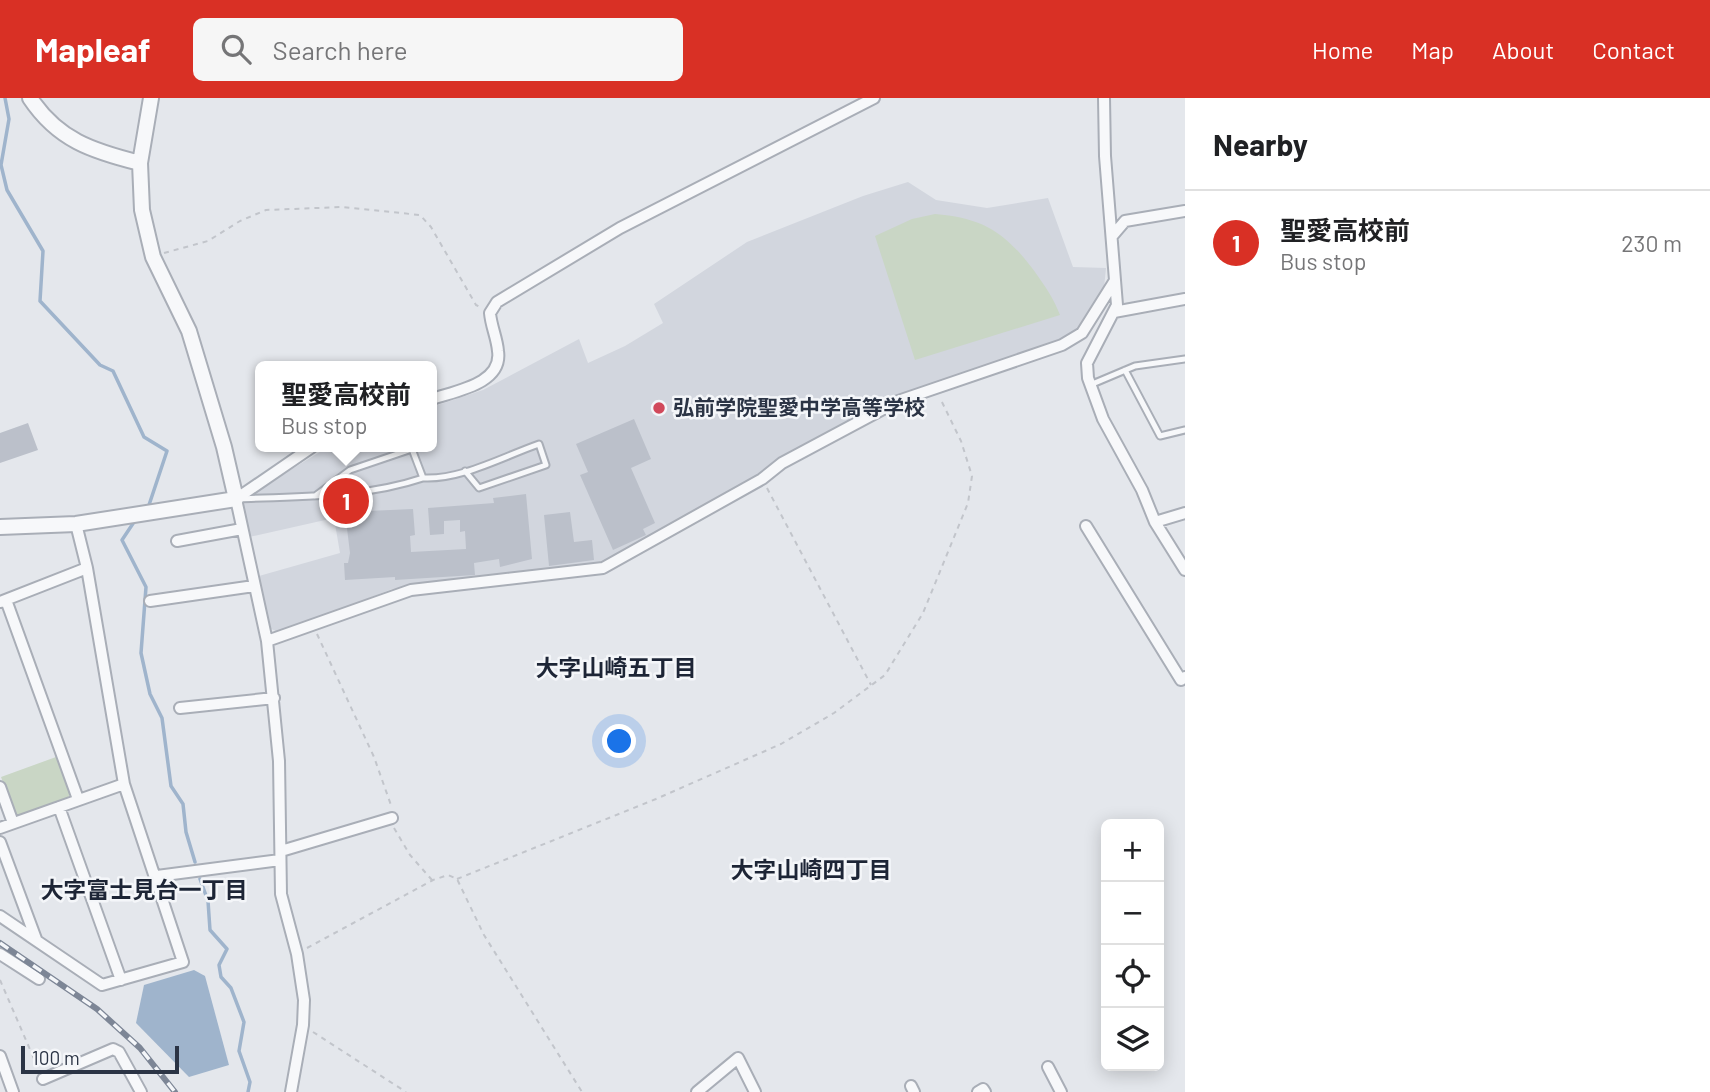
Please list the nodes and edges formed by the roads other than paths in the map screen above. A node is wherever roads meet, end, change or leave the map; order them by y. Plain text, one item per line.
1 (30, 98) edge
2 (151, 98) edge
3 (874, 98) edge
4 (1104, 98) edge
5 (140, 163) junction
6 (1185, 211) edge
7 (1113, 236) junction
8 (1114, 282) junction
9 (1185, 299) edge
10 (1114, 312) junction
11 (1185, 359) edge
12 (1125, 370) junction
13 (1090, 385) junction
14 (437, 396) edge
15 (1185, 430) edge
16 (305, 452) edge
17 (403, 452) edge
18 (413, 452) edge
19 (465, 471) junction
20 (423, 478) junction
21 (315, 496) junction
22 (236, 499) junction
23 (1185, 513) edge
24 (1155, 522) junction
25 (76, 524) junction
26 (1086, 526) dead end
27 (0, 527) edge
28 (242, 529) junction
29 (177, 541) dead end
30 (88, 568) junction
31 (1185, 570) edge
32 (254, 586) junction
33 (3, 601) edge
34 (150, 601) dead end
35 (267, 641) junction
36 (1185, 677) edge
37 (274, 698) junction
38 (180, 708) dead end
39 (124, 784) junction
40 (0, 787) edge
41 (78, 799) junction
42 (59, 807) junction
43 (392, 818) road end
44 (13, 823) junction
45 (0, 828) edge
46 (0, 842) edge
47 (280, 856) junction
48 (157, 876) junction
49 (0, 916) edge
50 (36, 939) junction
51 (0, 954) edge
52 (39, 979) dead end
53 (121, 980) junction
54 (0, 1056) edge
55 (1048, 1067) dead end
56 (43, 1079) road end
57 (710, 1087) edge
58 (13, 1092) edge
59 (141, 1092) edge
60 (291, 1092) edge
61 (697, 1092) edge
62 (755, 1092) edge
63 (978, 1092) edge
64 (985, 1092) edge
65 (1061, 1092) edge

1 - 5 street
2 - 5 street
3 - 14 street
4 - 7 street
5 - 22 street
6 - 7 street
7 - 8 street
8 - 10 street
8 - 35 street
9 - 10 street
10 - 13 street
11 - 12 lane
12 - 13 lane
12 - 15 lane
13 - 24 street
16 - 22 street
17 - 21 lane
18 - 20 lane
19 - 19 lane
19 - 20 lane
20 - 21 lane
21 - 22 lane
22 - 25 street
22 - 28 street
23 - 24 street
24 - 31 street
25 - 27 street
25 - 30 street
26 - 36 street
28 - 29 street
28 - 32 street
30 - 33 street
30 - 39 street
32 - 34 street
32 - 35 street
33 - 41 street
35 - 37 street
37 - 38 street
37 - 47 street
39 - 41 street
39 - 48 street
40 - 44 street
41 - 42 street
42 - 44 street
42 - 53 street
43 - 47 street
44 - 45 street
46 - 50 street
47 - 48 street
47 - 60 street
48 - 53 street
49 - 50 street
50 - 53 street
51 - 52 street
54 - 58 street
55 - 65 street
56 - 59 street
57 - 61 street
57 - 62 street
63 - 64 street

